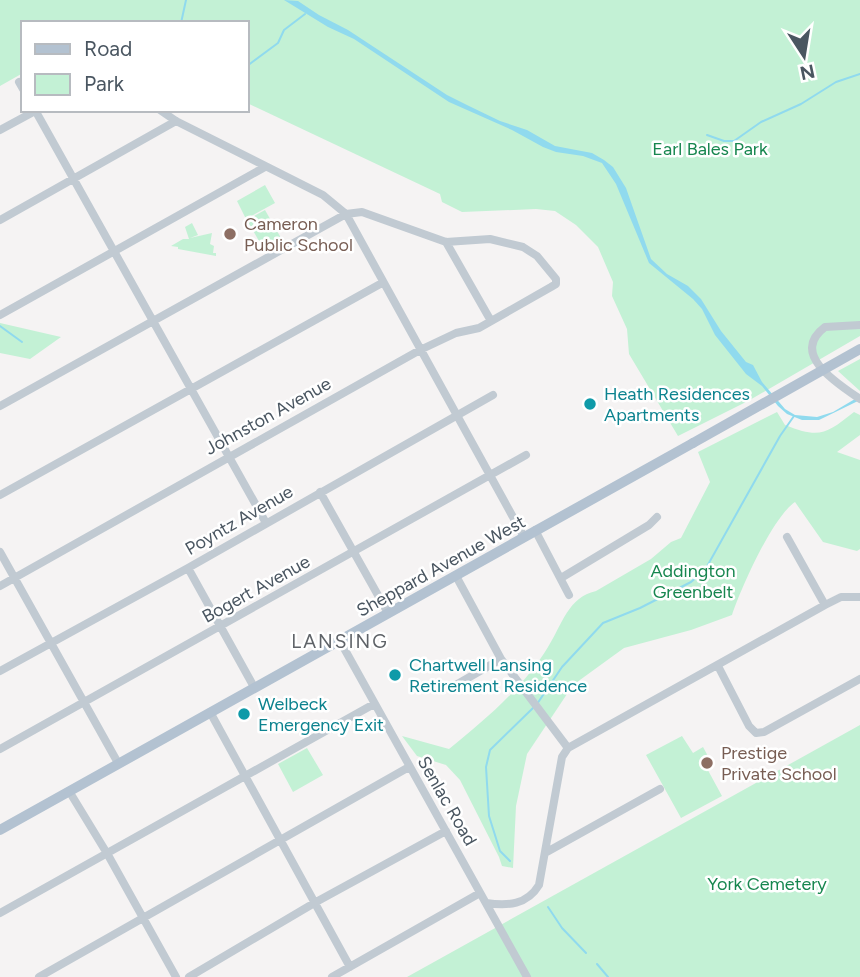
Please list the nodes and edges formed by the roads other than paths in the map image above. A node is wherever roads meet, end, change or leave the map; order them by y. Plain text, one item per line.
1 (32, 112) edge
2 (37, 112) edge
3 (163, 112) edge
4 (176, 121) junction
5 (0, 130) edge
6 (265, 167) junction
7 (74, 179) junction
8 (346, 214) junction
9 (0, 220) edge
10 (446, 242) junction
11 (114, 251) junction
12 (382, 283) junction
13 (0, 315) edge
14 (153, 320) junction
15 (491, 321) junction
16 (860, 325) edge
17 (860, 349) edge
18 (420, 350) junction
19 (191, 390) junction
20 (493, 395) dead end
21 (860, 398) edge
22 (0, 406) edge
23 (455, 416) junction
24 (526, 455) dead end
25 (228, 457) junction
26 (489, 475) junction
27 (320, 492) junction
28 (0, 495) edge
29 (657, 517) dead end
30 (266, 523) junction
31 (535, 530) junction
32 (524, 537) junction
33 (787, 537) dead end
34 (0, 552) edge
35 (355, 553) junction
36 (188, 568) junction
37 (456, 576) junction
38 (15, 578) junction
39 (561, 578) junction
40 (0, 586) edge
41 (569, 595) dead end
42 (860, 597) edge
43 (825, 605) junction
44 (388, 612) junction
45 (220, 627) junction
46 (340, 641) junction
47 (51, 642) junction
48 (501, 659) junction
49 (718, 666) junction
50 (0, 671) edge
51 (860, 679) edge
52 (453, 686) dead end
53 (254, 687) junction
54 (85, 702) junction
55 (374, 704) junction
56 (210, 712) junction
57 (568, 748) junction
58 (0, 749) edge
59 (118, 763) junction
60 (410, 767) junction
61 (245, 778) junction
62 (660, 789) dead end
63 (69, 791) junction
64 (0, 830) edge
65 (446, 831) junction
66 (281, 839) junction
67 (545, 853) junction
68 (108, 855) junction
69 (480, 893) junction
70 (316, 902) junction
71 (486, 903) junction
72 (0, 913) edge
73 (143, 919) junction
74 (350, 967) junction
75 (39, 977) edge
76 (176, 977) edge
77 (189, 977) edge
78 (332, 977) edge
79 (527, 977) edge

1 - 5 street
2 - 7 street
3 - 4 street
4 - 6 street
4 - 7 street
6 - 8 street
6 - 11 street
7 - 9 street
7 - 11 street
8 - 10 street
8 - 12 street
8 - 14 street
10 - 15 street
10 - 15 street, Johnston Avenue
11 - 13 street
11 - 14 street
12 - 18 street
12 - 19 street
14 - 19 street
14 - 22 street
15 - 18 street, Johnston Avenue
16 - 21 street
17 - 31 main road, Sheppard Avenue West, bridge
18 - 23 street
18 - 25 street, Johnston Avenue
19 - 25 street
19 - 28 street
20 - 23 street, Poyntz Avenue
23 - 26 street
23 - 27 street, Poyntz Avenue
24 - 26 street, Bogert Avenue
25 - 30 street
25 - 38 street, Johnston Avenue
26 - 32 street
26 - 35 street, Bogert Avenue
27 - 30 street, Poyntz Avenue
27 - 35 street
29 - 39 street
30 - 36 street, Poyntz Avenue
31 - 32 main road, Sheppard Avenue West
31 - 39 street
32 - 37 main road, Sheppard Avenue West
33 - 43 street
34 - 38 street
35 - 44 street
35 - 45 street, Bogert Avenue
36 - 45 street
36 - 47 street, Poyntz Avenue
37 - 44 main road, Sheppard Avenue West
37 - 48 street
38 - 40 street, Johnston Avenue
38 - 47 street
39 - 41 street
42 - 43 street
43 - 49 street
44 - 46 main road, Sheppard Avenue West
45 - 53 street
45 - 54 street, Bogert Avenue
46 - 53 main road, Sheppard Avenue West
46 - 55 street, Senlac Road
47 - 50 street, Poyntz Avenue
47 - 54 street
48 - 52 street
48 - 57 street
49 - 51 street
49 - 57 street
53 - 56 main road, Sheppard Avenue West
54 - 58 street, Bogert Avenue
54 - 59 street
55 - 60 street, Senlac Road
55 - 61 street
56 - 59 main road, Sheppard Avenue West
56 - 61 street
57 - 67 street
59 - 63 main road, Sheppard Avenue West
60 - 65 street, Senlac Road
60 - 66 street
61 - 66 street
61 - 68 street
62 - 67 street
63 - 64 main road, Sheppard Avenue West
63 - 68 street
65 - 69 street, Senlac Road
65 - 70 street
66 - 70 street
66 - 73 street
67 - 71 street
68 - 72 street
68 - 73 street
69 - 71 street, Senlac Road
69 - 74 street
70 - 74 street
70 - 77 street
71 - 79 street, Senlac Road
73 - 75 street
73 - 76 street
74 - 78 street

